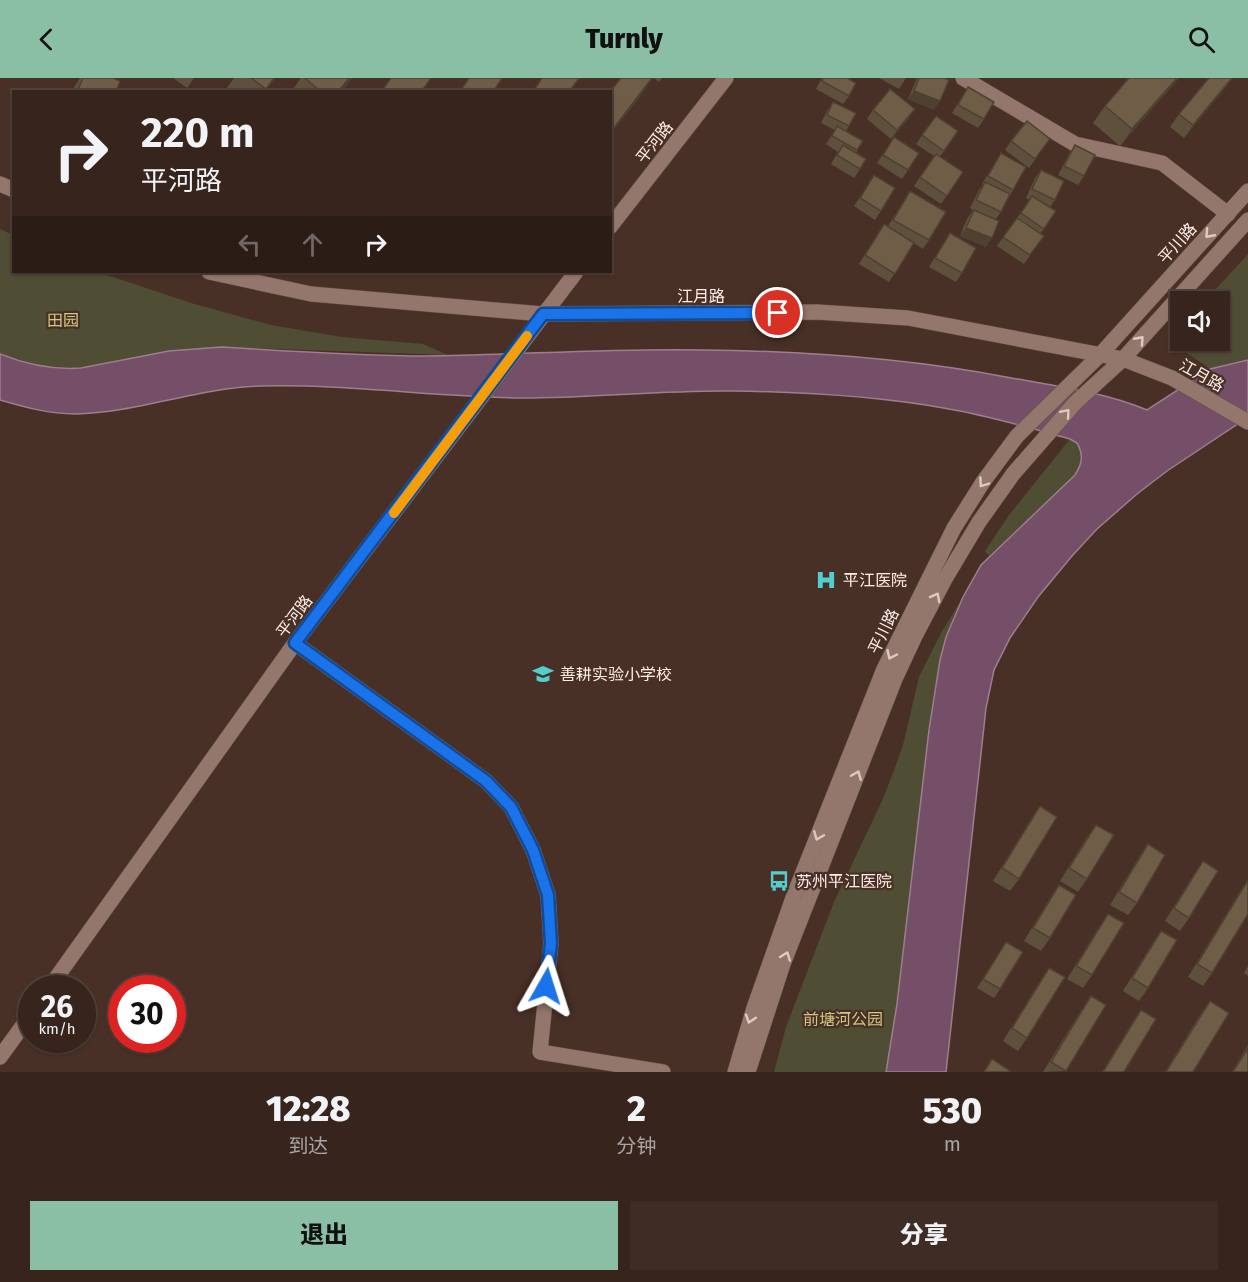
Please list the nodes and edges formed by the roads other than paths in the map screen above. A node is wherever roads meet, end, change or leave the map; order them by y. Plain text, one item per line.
1 (726, 78) edge
2 (963, 78) edge
3 (1248, 191) edge
4 (1228, 214) junction
5 (1248, 220) edge
6 (612, 224) edge
7 (214, 273) edge
8 (575, 273) edge
9 (543, 314) junction
10 (1099, 356) junction
11 (1123, 359) junction
12 (1248, 422) edge
13 (295, 643) junction
14 (58, 975) edge
15 (18, 1032) edge
16 (0, 1057) edge
17 (663, 1072) edge
18 (735, 1072) edge
19 (748, 1072) edge

1 - 6 street, 平河路
2 - 4 street
3 - 4 street, 平川路
4 -> 10 street, 平川路
11 -> 5 street, 平川路
7 - 9 street, 江月路
8 - 9 street, 平河路
9 - 10 street, 江月路
9 - 13 street, 平河路
10 - 11 street, 江月路
10 -> 18 street, 平川路
11 - 12 street, 江月路
19 -> 11 street, 平川路
13 - 14 street, 平河路
13 - 17 street
15 - 16 street

